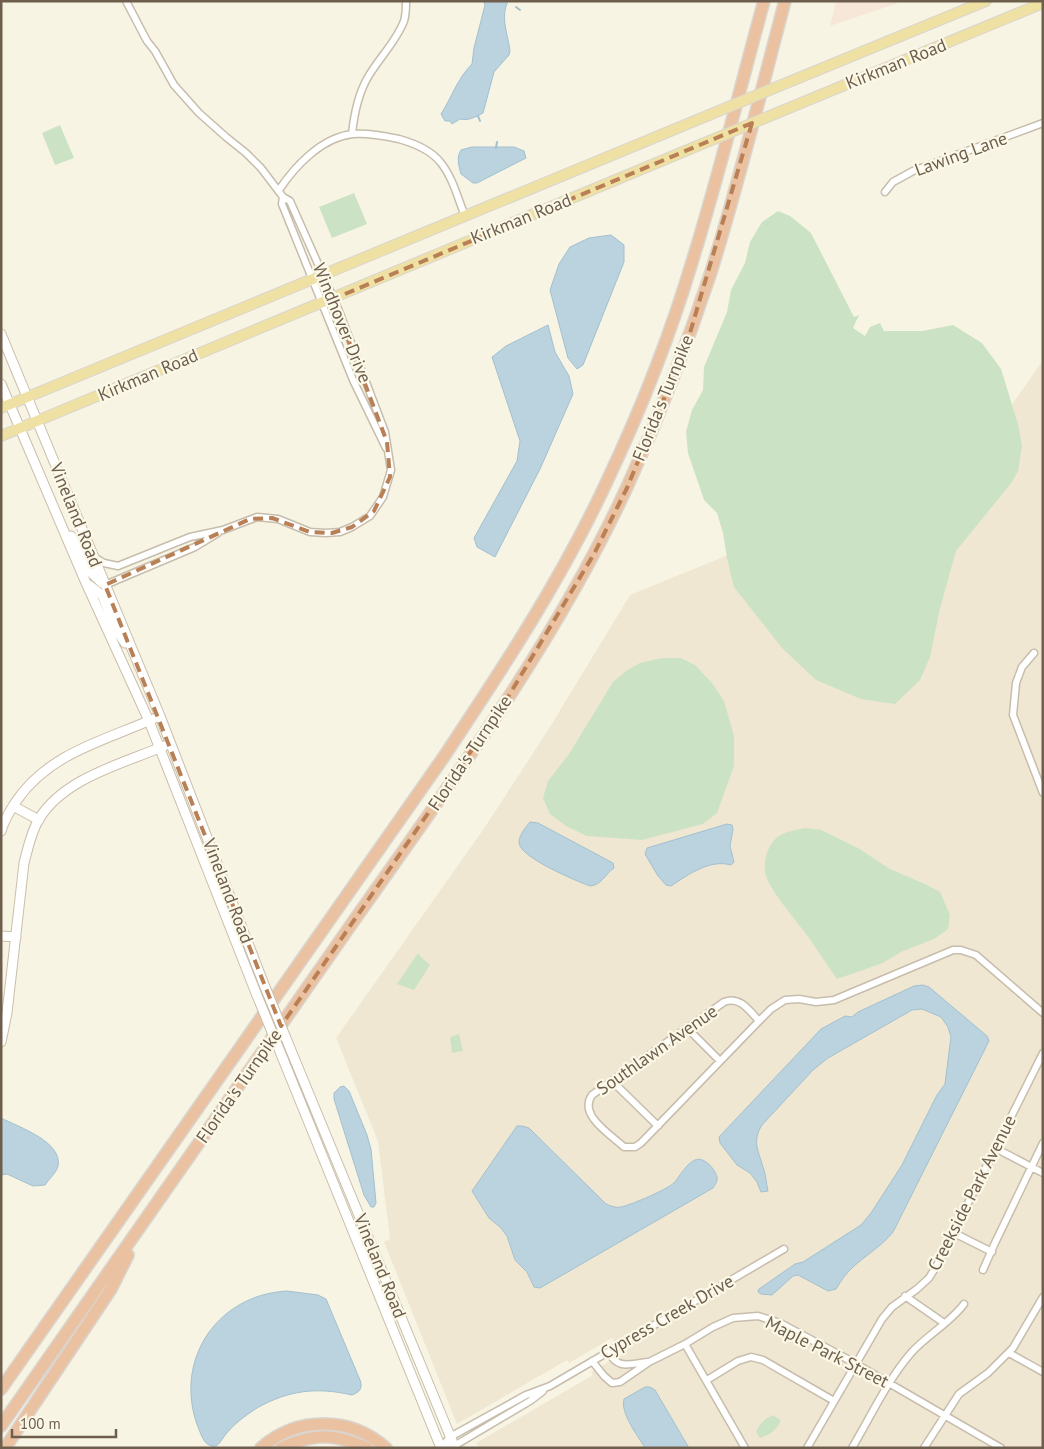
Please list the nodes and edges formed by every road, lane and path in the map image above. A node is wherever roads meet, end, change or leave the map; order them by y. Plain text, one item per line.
1 (126, 1) edge
2 (406, 1) edge
3 (764, 1) edge
4 (785, 1) edge
5 (986, 1) edge
6 (1043, 4) edge
7 (1043, 123) edge
8 (352, 134) junction
9 (279, 190) junction
10 (885, 192) dead end
11 (283, 197) junction
12 (465, 216) junction
13 (318, 276) junction
14 (333, 299) junction
15 (322, 303) junction
16 (1, 334) edge
17 (1, 384) edge
18 (370, 389) junction
19 (360, 393) junction
20 (28, 397) junction
21 (6, 406) edge
22 (38, 421) junction
23 (20, 428) junction
24 (1, 436) edge
25 (389, 456) junction
26 (62, 527) junction
27 (223, 530) junction
28 (190, 537) junction
29 (195, 547) junction
30 (93, 556) junction
31 (86, 583) junction
32 (105, 585) junction
33 (1034, 653) dead end
34 (139, 664) junction
35 (160, 716) junction
36 (149, 721) junction
37 (171, 743) junction
38 (160, 748) junction
39 (1043, 793) edge
40 (13, 806) junction
41 (38, 820) junction
42 (1, 831) edge
43 (1, 936) edge
44 (16, 937) junction
45 (1043, 1013) edge
46 (759, 1021) junction
47 (687, 1028) junction
48 (1, 1042) edge
49 (1043, 1053) edge
50 (720, 1061) junction
51 (612, 1080) junction
52 (658, 1126) junction
53 (1043, 1143) edge
54 (996, 1148) junction
55 (1031, 1167) junction
56 (1043, 1173) edge
57 (147, 1218) junction
58 (954, 1233) junction
59 (784, 1249) dead end
60 (992, 1252) junction
61 (379, 1264) junction
62 (368, 1269) junction
63 (983, 1270) dead end
64 (905, 1296) junction
65 (1043, 1297) edge
66 (964, 1304) dead end
67 (398, 1310) junction
68 (386, 1315) junction
69 (944, 1323) junction
70 (685, 1344) junction
71 (608, 1352) junction
72 (1009, 1353) junction
73 (592, 1361) junction
74 (649, 1362) junction
75 (856, 1364) junction
76 (621, 1365) junction
77 (1043, 1372) edge
78 (626, 1378) junction
79 (707, 1380) junction
80 (890, 1384) junction
81 (550, 1386) junction
82 (1, 1389) edge
83 (834, 1401) junction
84 (944, 1415) junction
85 (1, 1426) edge
86 (450, 1437) junction
87 (454, 1447) edge
88 (5, 1448) edge
89 (262, 1448) edge
90 (281, 1448) edge
91 (367, 1448) edge
92 (386, 1448) edge
93 (442, 1448) edge
94 (745, 1448) edge
95 (807, 1448) edge
96 (852, 1448) edge
97 (924, 1448) edge
98 (1001, 1448) edge

1 - 9 street, Windhover Drive
2 - 8 street
3 - 82 highway, Florida's Turnpike
4 - 57 highway, Florida's Turnpike
5 - 12 main road, Kirkman Road, bridge
6 - 14 main road, Kirkman Road, bridge
7 - 10 street, Lawing Lane
8 - 9 street
8 - 12 street
9 - 11 street, Windhover Drive
11 - 13 street, Windhover Drive
11 - 13 street, Windhover Drive
12 - 13 main road, Kirkman Road
13 - 14 street, Windhover Drive
13 - 15 street, Windhover Drive
13 - 20 main road, Kirkman Road
14 - 15 main road, Kirkman Road
14 - 18 street, Windhover Drive
15 - 19 street, Windhover Drive
15 - 22 main road, Kirkman Road
16 - 20 street, Vineland Road
17 - 21 street, Vineland Road
18 - 19 street
18 - 25 street, Windhover Drive
19 - 25 street, Windhover Drive
20 - 21 main road, Kirkman Road
20 - 22 street, Vineland Road
21 - 23 street, Vineland Road
22 - 23 main road, Kirkman Road
22 - 30 street, Vineland Road
23 - 24 main road, Kirkman Road
23 - 26 street, Vineland Road
25 - 27 street, Windhover Drive
26 - 31 street, Vineland Road
26 - 32 street
27 - 28 street, Windhover Drive
27 - 29 street, Windhover Drive
28 - 29 street
28 - 30 street, Windhover Drive
29 - 32 street, Windhover Drive
30 - 32 street, Vineland Road
31 - 34 street
31 - 36 street, Vineland Road
32 - 34 street, Vineland Road
33 - 39 street
34 - 35 street, Vineland Road
35 - 36 street
35 - 37 street, Vineland Road
36 - 38 street, Vineland Road
36 - 40 street
37 - 38 street
37 - 61 street, Vineland Road, bridge
38 - 41 street
38 - 62 street, Vineland Road, bridge
40 - 41 street
40 - 42 street
41 - 44 street
43 - 44 street
44 - 48 street
45 - 46 street, Southlawn Avenue
46 - 47 street, Southlawn Avenue
46 - 50 street, Southlawn Avenue
47 - 50 street
47 - 51 street, Southlawn Avenue
49 - 54 street, Creekside Park Avenue
50 - 52 street, Southlawn Avenue
51 - 52 street
51 - 52 street, Southlawn Avenue
53 - 55 street
54 - 55 street
54 - 58 street, Creekside Park Avenue
55 - 56 street
55 - 60 street
57 - 85 highway, Florida's Turnpike
57 - 88 highway
58 - 60 street
58 - 64 street, Creekside Park Avenue
59 - 71 street, Cypress Creek Drive
60 - 63 street
61 - 62 street
61 - 67 street, Vineland Road
62 - 68 street, Vineland Road
64 - 69 street
64 - 75 street, Creekside Park Avenue
65 - 72 street
66 - 69 street
67 - 68 street
67 - 86 street, Vineland Road
68 - 93 street, Vineland Road
69 - 80 street
70 - 74 street, Maple Park Street
70 - 75 street, Maple Park Street
70 - 79 street
71 - 73 street, Cypress Creek Drive
71 - 76 street
72 - 77 street
72 - 84 street
73 - 78 street
73 - 81 street, Cypress Creek Drive
74 - 76 street, Maple Park Street
74 - 78 street, Maple Park Street
75 - 80 street, Maple Park Street
75 - 83 street, Creekside Park Avenue
76 - 78 street
79 - 83 street
79 - 94 street
80 - 84 street, Maple Park Street
80 - 96 street
81 - 86 street, Cypress Creek Drive
81 - 87 street, Cypress Creek Drive
83 - 95 street, Creekside Park Avenue
84 - 97 street
84 - 98 street, Maple Park Street
86 - 87 street, Vineland Road
86 - 93 street, Cypress Creek Drive
87 - 93 street, Cypress Creek Drive
89 - 92 highway
90 - 91 highway

